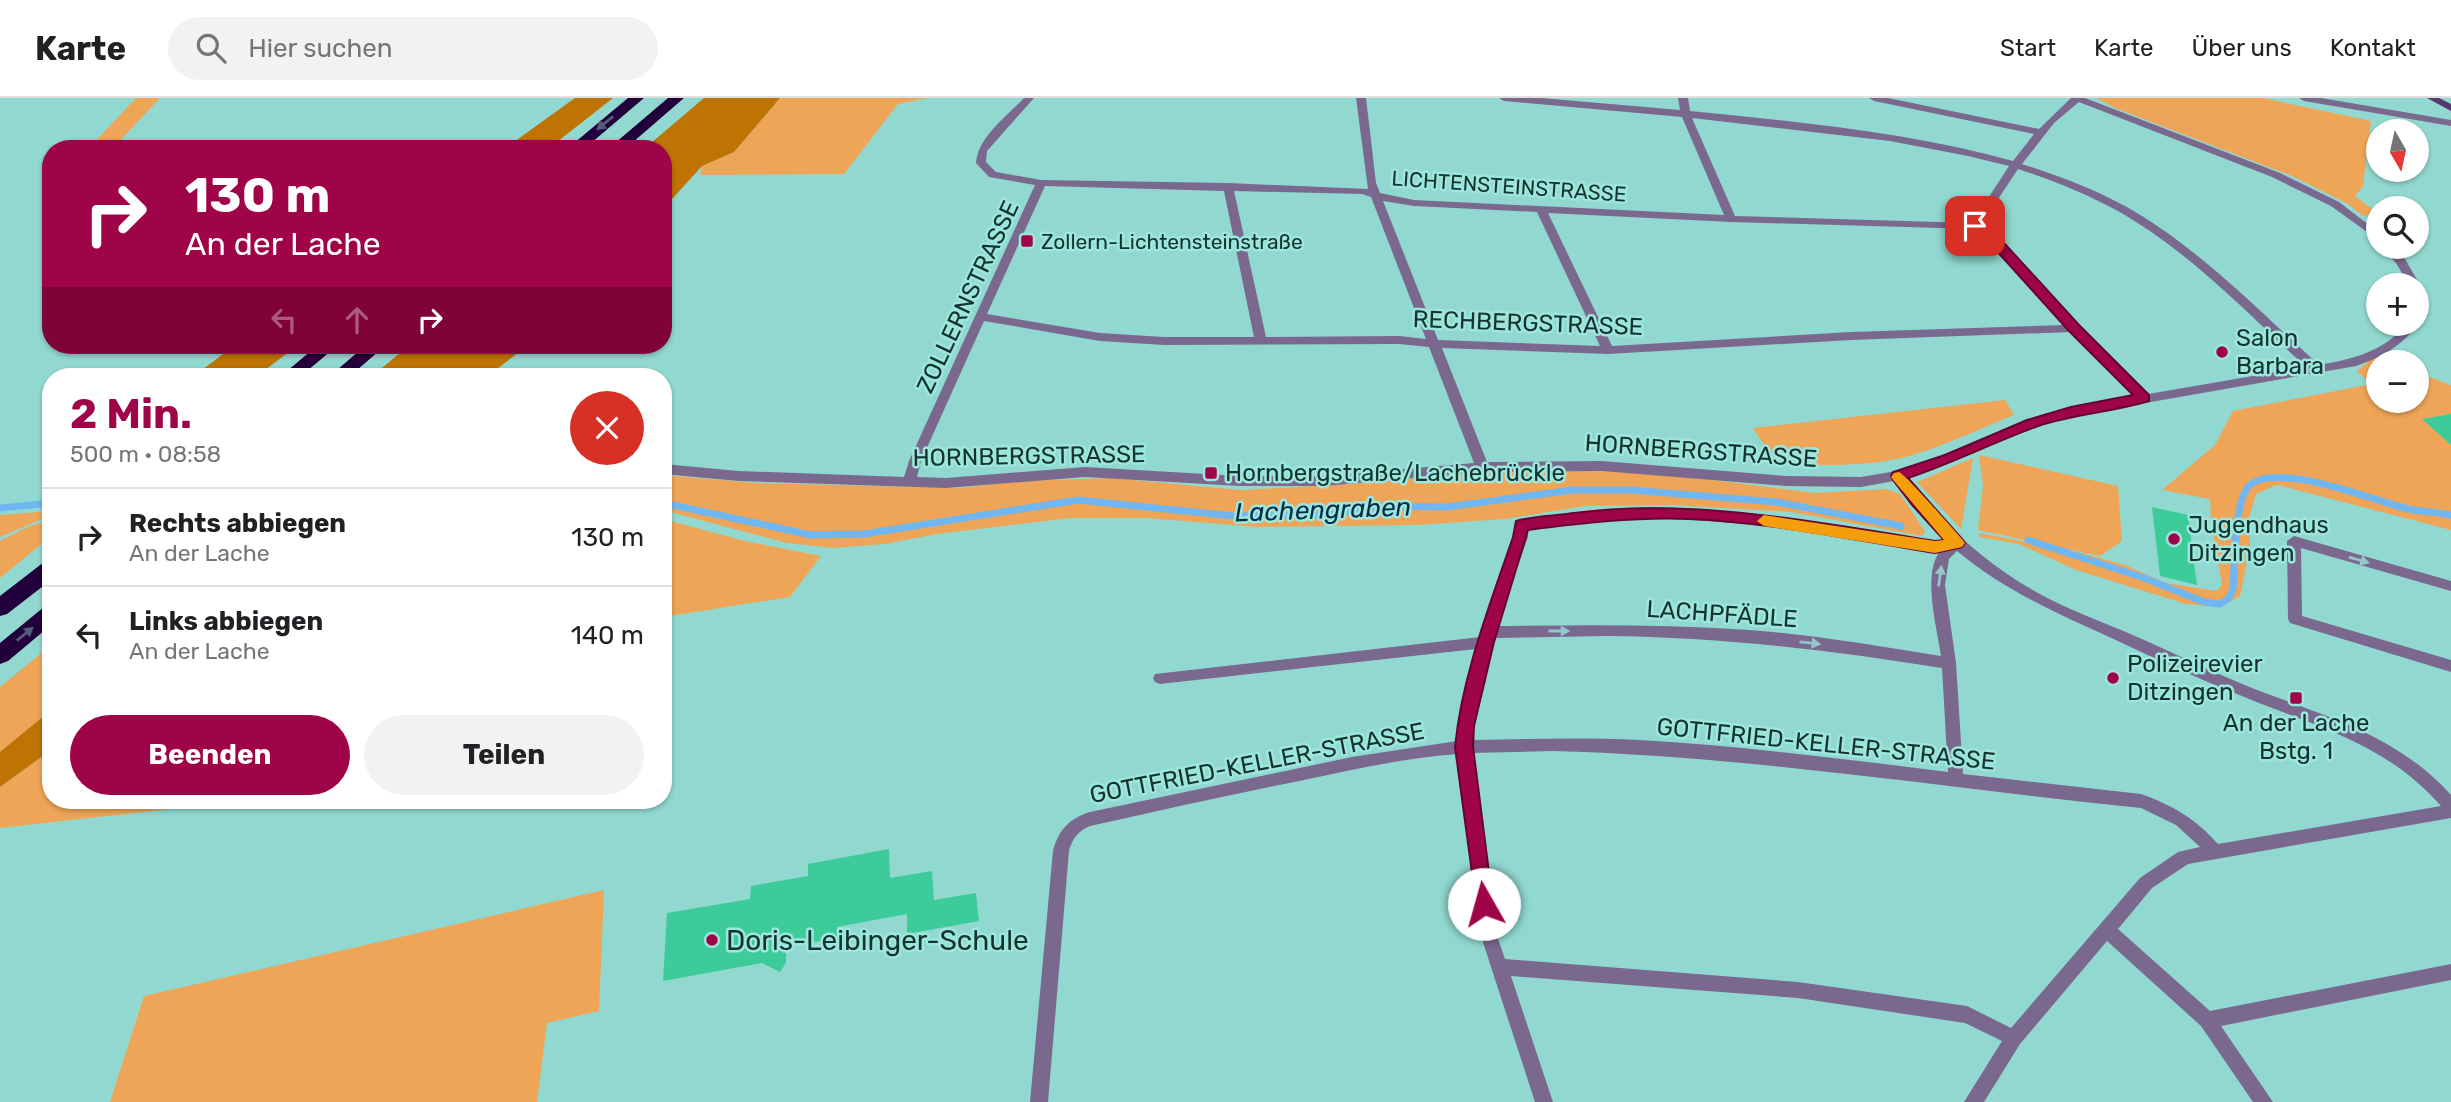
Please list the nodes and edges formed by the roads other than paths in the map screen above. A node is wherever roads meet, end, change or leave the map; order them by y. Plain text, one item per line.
1 (637, 98) edge
2 (677, 98) edge
3 (1029, 98) edge
4 (1361, 98) edge
5 (1504, 98) edge
6 (1683, 98) edge
7 (1874, 98) edge
8 (2077, 98) edge
9 (2304, 98) edge
10 (2432, 98) edge
11 (2451, 108) edge
12 (1685, 113) junction
13 (2451, 123) edge
14 (2042, 132) junction
15 (585, 140) edge
16 (626, 140) edge
17 (2018, 164) junction
18 (1041, 183) junction
19 (1228, 186) junction
20 (1375, 195) junction
21 (1541, 210) junction
22 (1731, 219) junction
23 (1975, 226) junction
24 (2366, 228) edge
25 (981, 317) junction
26 (2074, 328) junction
27 (2403, 336) edge
28 (1261, 340) junction
29 (1433, 344) junction
30 (1608, 350) junction
31 (318, 354) edge
32 (366, 354) edge
33 (300, 368) edge
34 (349, 368) edge
35 (2316, 369) junction
36 (2144, 398) junction
37 (1482, 467) junction
38 (672, 470) edge
39 (1898, 476) junction
40 (909, 482) junction
41 (1957, 543) junction
42 (42, 575) edge
43 (2451, 586) edge
44 (0, 608) edge
45 (42, 620) edge
46 (1488, 637) junction
47 (0, 655) edge
48 (1949, 663) junction
49 (2451, 666) edge
50 (1160, 678) dead end
51 (1464, 747) junction
52 (1956, 780) junction
53 (2451, 809) edge
54 (2214, 851) junction
55 (2107, 930) junction
56 (1499, 967) junction
57 (2451, 972) edge
58 (2207, 1020) junction
59 (2014, 1038) junction
60 (1040, 1102) edge
61 (1544, 1102) edge
62 (1973, 1102) edge
63 (2264, 1102) edge

1 -> 15 highway
2 - 16 highway
3 - 18 street, ZOLLERNSTRASSE
4 - 20 street
5 - 12 street
6 - 12 street
7 - 14 street
8 - 14 street
8 - 24 street
9 - 13 street
10 - 11 main road
12 - 17 street
12 - 22 street
14 - 17 street
17 - 23 street
17 - 35 street
18 - 19 street, LICHTENSTEINSTRASSE
18 - 25 street, ZOLLERNSTRASSE
19 - 20 street, LICHTENSTEINSTRASSE
19 - 28 street
20 - 21 street, LICHTENSTEINSTRASSE
20 - 29 street
21 - 22 street, LICHTENSTEINSTRASSE
21 - 30 street
22 - 23 street, LICHTENSTEINSTRASSE
23 - 26 street
25 - 28 street, RECHBERGSTRASSE
25 - 40 street, ZOLLERNSTRASSE
26 - 30 street, RECHBERGSTRASSE
26 - 36 street
27 - 35 street, HORNBERGSTRASSE
28 - 29 street, RECHBERGSTRASSE
29 - 30 street, RECHBERGSTRASSE
29 - 37 street
31 - 33 highway
32 - 34 highway
35 - 36 street, HORNBERGSTRASSE
36 - 39 street, HORNBERGSTRASSE
37 - 39 street, HORNBERGSTRASSE
37 - 40 street, HORNBERGSTRASSE
38 - 40 street, HORNBERGSTRASSE
39 - 41 street
41 - 46 street
48 -> 41 street
41 - 53 street
42 - 44 highway
49 -> 43 street
47 -> 45 highway
46 -> 48 street, LACHPFÄDLE
46 - 50 street, LACHPFÄDLE
46 - 51 street
48 - 52 street
51 - 52 street, GOTTFRIED-KELLER-STRASSE
51 - 56 street
51 - 60 street, GOTTFRIED-KELLER-STRASSE
52 - 54 street, GOTTFRIED-KELLER-STRASSE
53 - 54 street
54 - 55 street
55 - 58 street
55 - 59 street
56 - 59 street
56 - 61 street
57 - 58 street
58 - 63 street
59 - 62 street

